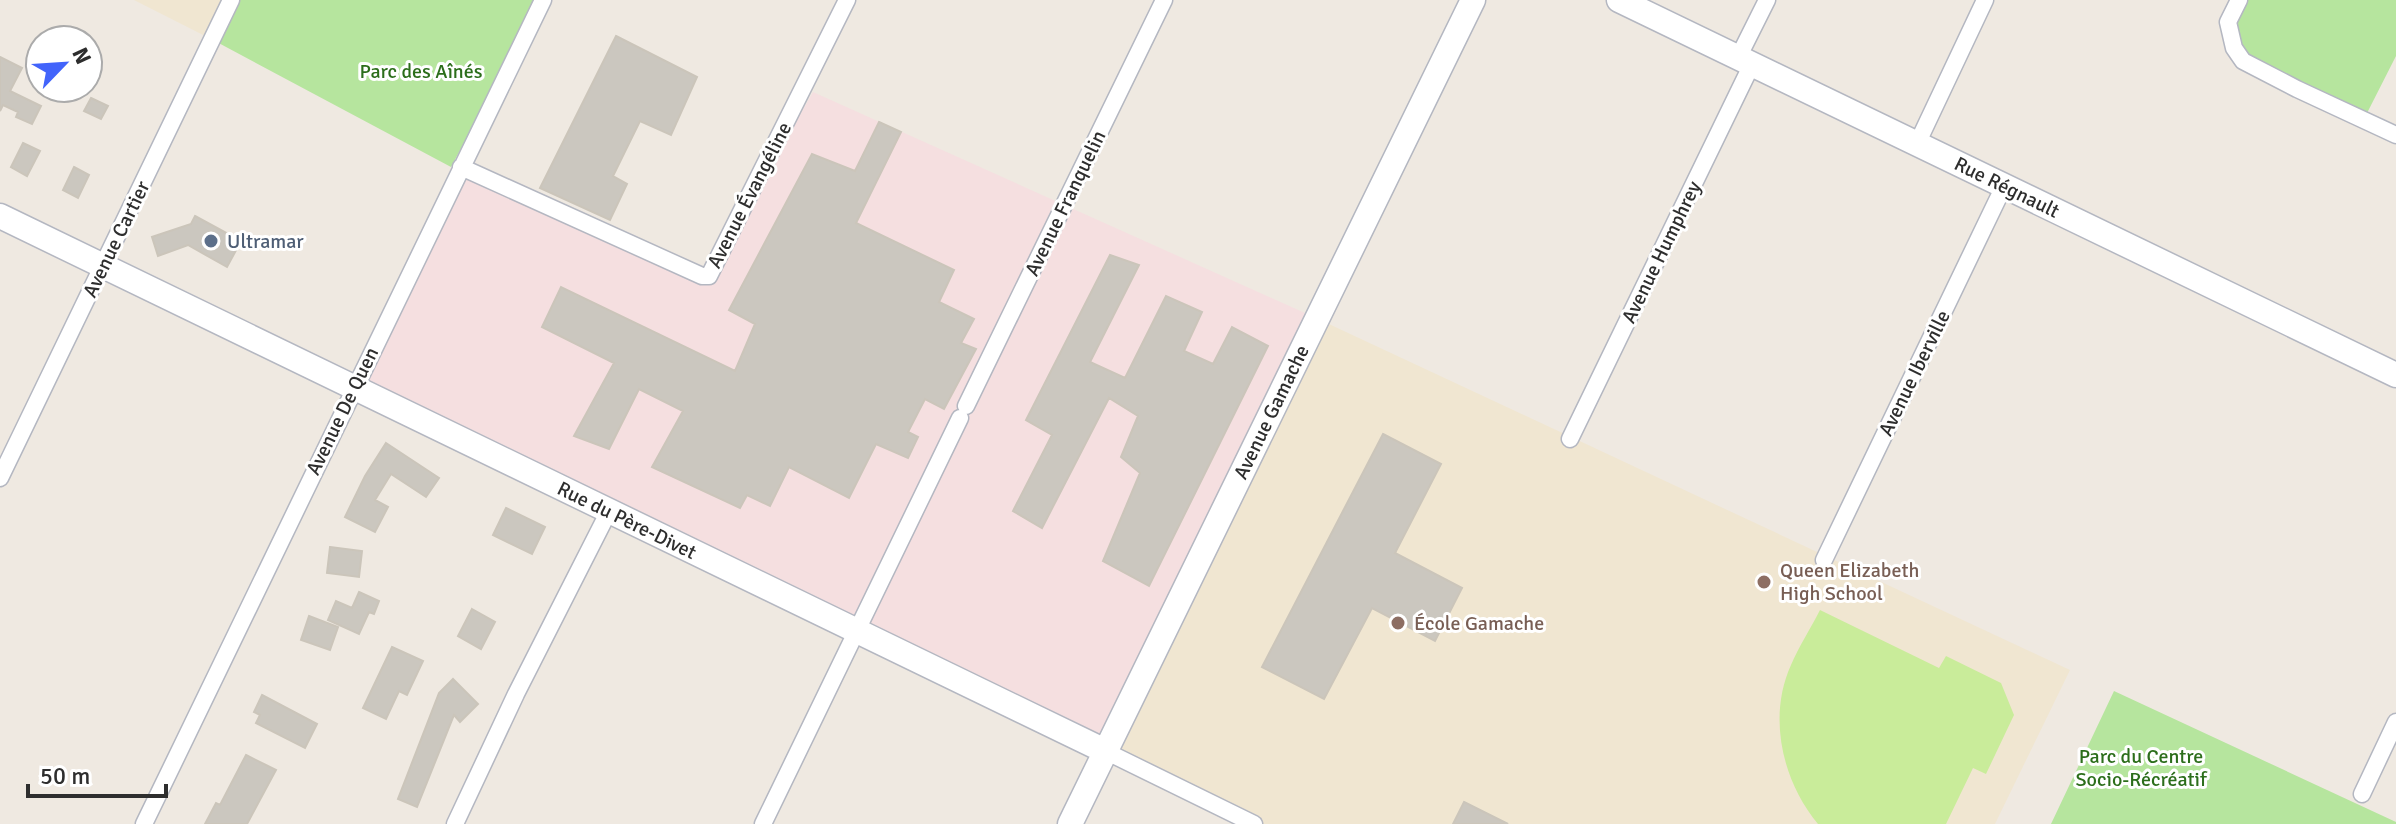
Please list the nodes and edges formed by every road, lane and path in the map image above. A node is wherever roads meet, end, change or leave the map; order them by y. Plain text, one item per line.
1 (231, 0) edge
2 (543, 0) edge
3 (847, 0) edge
4 (1164, 0) edge
5 (1473, 0) edge
6 (1619, 0) edge
7 (1767, 0) edge
8 (1985, 0) edge
9 (2239, 0) edge
10 (1745, 61) junction
11 (2396, 135) edge
12 (1917, 144) junction
13 (461, 167) junction
14 (2004, 186) junction
15 (0, 216) edge
16 (103, 266) junction
17 (2396, 375) edge
18 (354, 388) junction
19 (1570, 439) dead end
20 (0, 478) edge
21 (609, 511) junction
22 (1824, 560) dead end
23 (857, 631) junction
24 (2396, 722) edge
25 (1105, 751) junction
26 (2362, 794) dead end
27 (144, 824) edge
28 (455, 824) edge
29 (763, 824) edge
30 (1070, 824) edge
31 (1254, 824) edge

1 - 16 street, Avenue Cartier
2 - 13 street, Avenue De Quen
3 - 13 street, Avenue Évangéline
4 - 23 street, Avenue Franquelin
5 - 25 street, Avenue Gamache
6 - 10 street, Rue Régnault
7 - 10 street, Avenue Humphrey
8 - 12 street
9 - 11 street
10 - 12 street, Rue Régnault
10 - 19 street, Avenue Humphrey
12 - 14 street, Rue Régnault
13 - 18 street, Avenue De Quen
14 - 17 street, Rue Régnault
14 - 22 street, Avenue Iberville
15 - 16 street, Rue du Père-Divet
16 - 18 street, Rue du Père-Divet
16 - 20 street, Avenue Cartier
18 - 21 street, Rue du Père-Divet
18 - 27 street, Avenue De Quen
21 - 23 street, Rue du Père-Divet
21 - 28 street
23 - 25 street, Rue du Père-Divet
23 - 29 street, Avenue Franquelin
24 - 26 street
25 - 30 street, Avenue Gamache
25 - 31 street, Rue du Père-Divet

